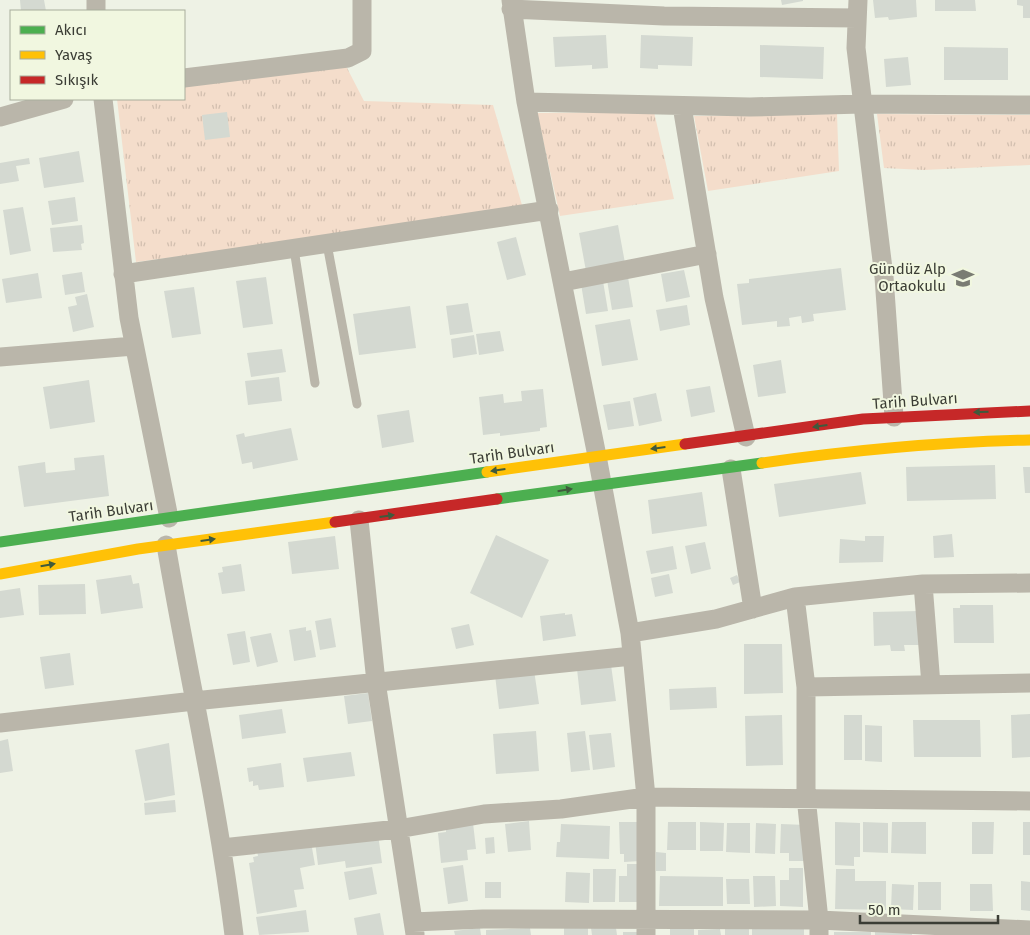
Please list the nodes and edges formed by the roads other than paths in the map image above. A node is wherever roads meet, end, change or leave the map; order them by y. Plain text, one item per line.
1 (362, 0) edge
2 (511, 4) edge
3 (858, 9) edge
4 (185, 78) edge
5 (60, 100) edge
6 (103, 100) edge
7 (526, 102) junction
8 (862, 104) junction
9 (1030, 105) edge
10 (682, 106) junction
11 (0, 117) edge
12 (549, 210) junction
13 (328, 244) junction
14 (294, 249) junction
15 (707, 254) junction
16 (123, 274) junction
17 (563, 282) junction
18 (134, 346) junction
19 (0, 357) edge
20 (315, 382) dead end
21 (357, 404) dead end
22 (1030, 411) edge
23 (894, 418) junction
24 (746, 436) junction
25 (1030, 440) edge
26 (597, 456) junction
27 (731, 469) junction
28 (603, 484) junction
29 (169, 518) junction
30 (359, 520) junction
31 (0, 542) edge
32 (166, 545) junction
33 (0, 574) edge
34 (1030, 582) edge
35 (923, 584) junction
36 (795, 597) junction
37 (753, 609) junction
38 (630, 632) junction
39 (632, 656) junction
40 (376, 682) junction
41 (1030, 682) edge
42 (931, 685) junction
43 (806, 687) junction
44 (194, 701) junction
45 (0, 723) edge
46 (646, 797) junction
47 (806, 797) junction
48 (1030, 801) edge
49 (398, 829) junction
50 (222, 848) junction
51 (819, 927) edge
52 (414, 928) edge
53 (646, 928) edge
54 (1030, 930) edge
55 (234, 935) edge

1 - 4 street
2 - 3 street
2 - 7 street
3 - 8 street
5 - 11 street
6 - 16 street
7 - 10 street
7 - 12 street
8 - 9 street
8 - 10 street
8 - 23 street
10 - 15 street
12 - 13 street
12 - 17 street
13 - 14 street
13 - 21 lane
14 - 16 street
14 - 20 lane
15 - 17 street
15 - 24 street
16 - 18 street
17 - 26 street
18 - 19 street
18 - 29 street
22 -> 23 main road, Tarih Bulvarı
23 -> 24 main road, Tarih Bulvarı
24 -> 26 main road, Tarih Bulvarı
25 - 27 main road
26 - 28 street
26 -> 29 main road, Tarih Bulvarı
27 - 28 main road
27 - 37 street
30 -> 28 main road
28 - 38 street
29 - 31 main road, Tarih Bulvarı
32 -> 30 main road
30 - 40 street
33 -> 32 main road
32 - 44 street
34 - 35 street
35 - 36 street
35 - 42 street
36 - 37 street
36 - 43 street
37 - 38 street
38 - 39 street
39 - 40 street
39 - 46 street
40 - 44 street
40 - 49 street
41 - 42 street
42 - 43 street
43 - 47 street
44 - 45 street
44 - 50 street
46 - 47 street
46 - 49 street
46 - 53 street
47 - 48 street
47 - 51 street
49 - 50 street
49 - 52 street
50 - 55 street
51 - 53 street
51 - 54 street
52 - 53 street

